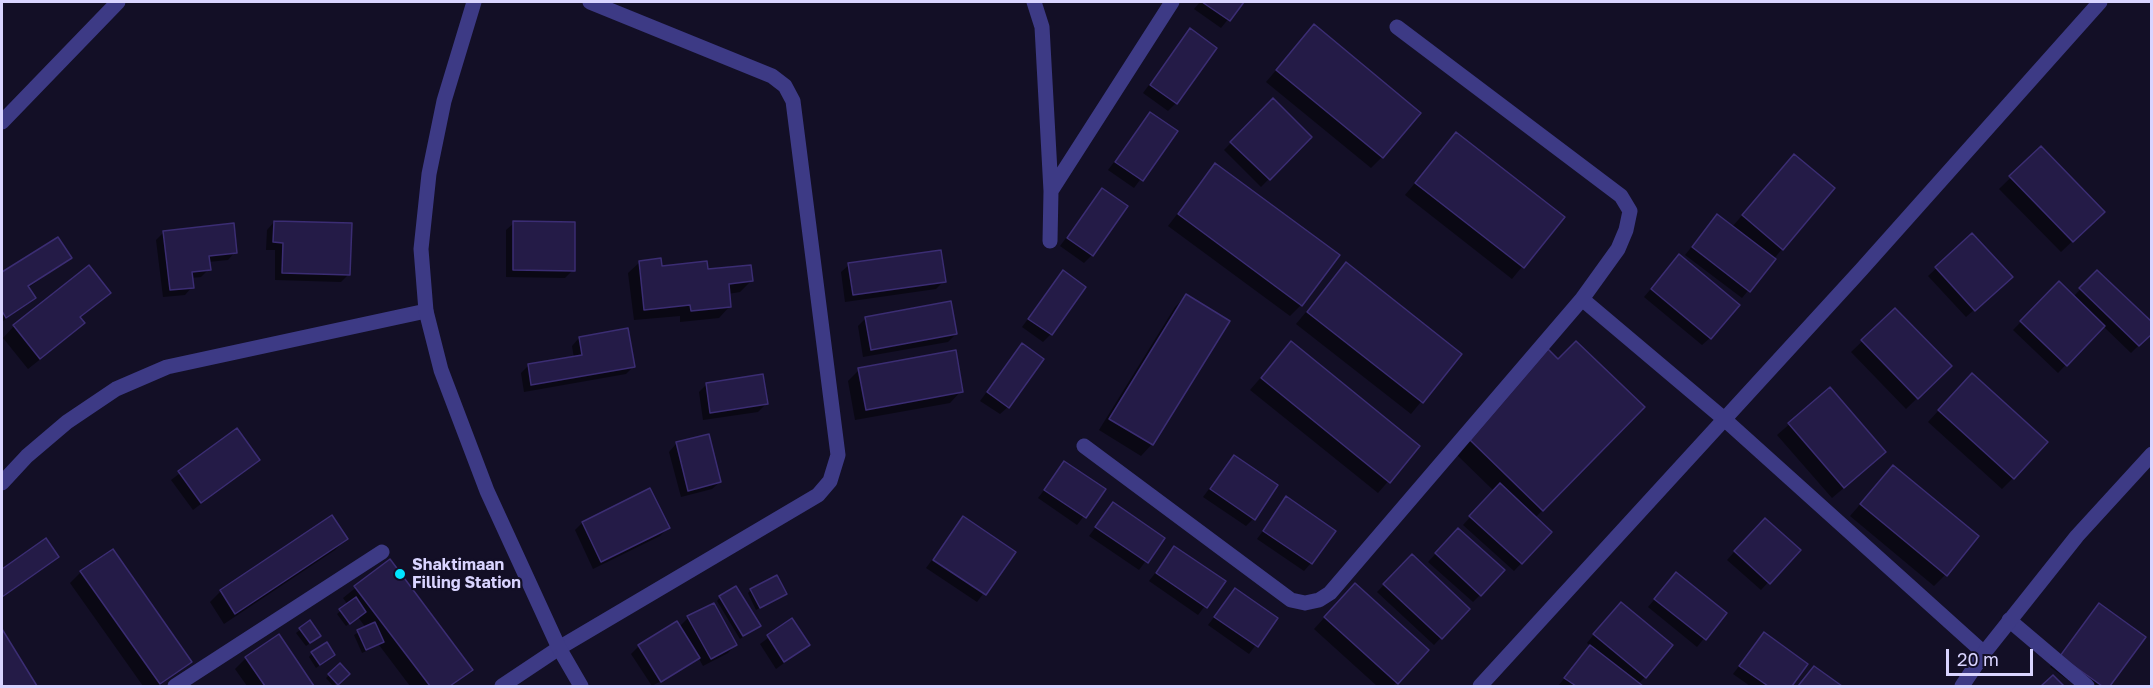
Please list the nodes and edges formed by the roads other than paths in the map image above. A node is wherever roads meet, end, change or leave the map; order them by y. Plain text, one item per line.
1 (118, 2) edge
2 (474, 2) edge
3 (591, 2) edge
4 (1034, 2) edge
5 (1172, 2) edge
6 (2100, 2) edge
7 (1397, 27) dead end
8 (2, 122) edge
9 (1051, 191) junction
10 (1050, 242) dead end
11 (1582, 299) junction
12 (426, 311) junction
13 (1723, 418) junction
14 (1084, 446) dead end
15 (2151, 454) edge
16 (2, 483) edge
17 (382, 552) dead end
18 (2009, 620) junction
19 (559, 648) junction
20 (1984, 653) junction
21 (175, 687) edge
22 (502, 687) edge
23 (581, 687) edge
24 (1480, 687) edge
25 (1962, 687) edge
26 (2087, 687) edge

1 - 8 street
2 - 12 street
3 - 19 street
4 - 9 street
5 - 9 street
6 - 13 street
7 - 11 street
9 - 10 street
11 - 13 street
11 - 14 street
12 - 16 street
12 - 19 street
13 - 20 street
13 - 24 street
15 - 18 street
17 - 21 street
18 - 20 street
18 - 26 street
19 - 22 street
19 - 23 street
20 - 25 street

